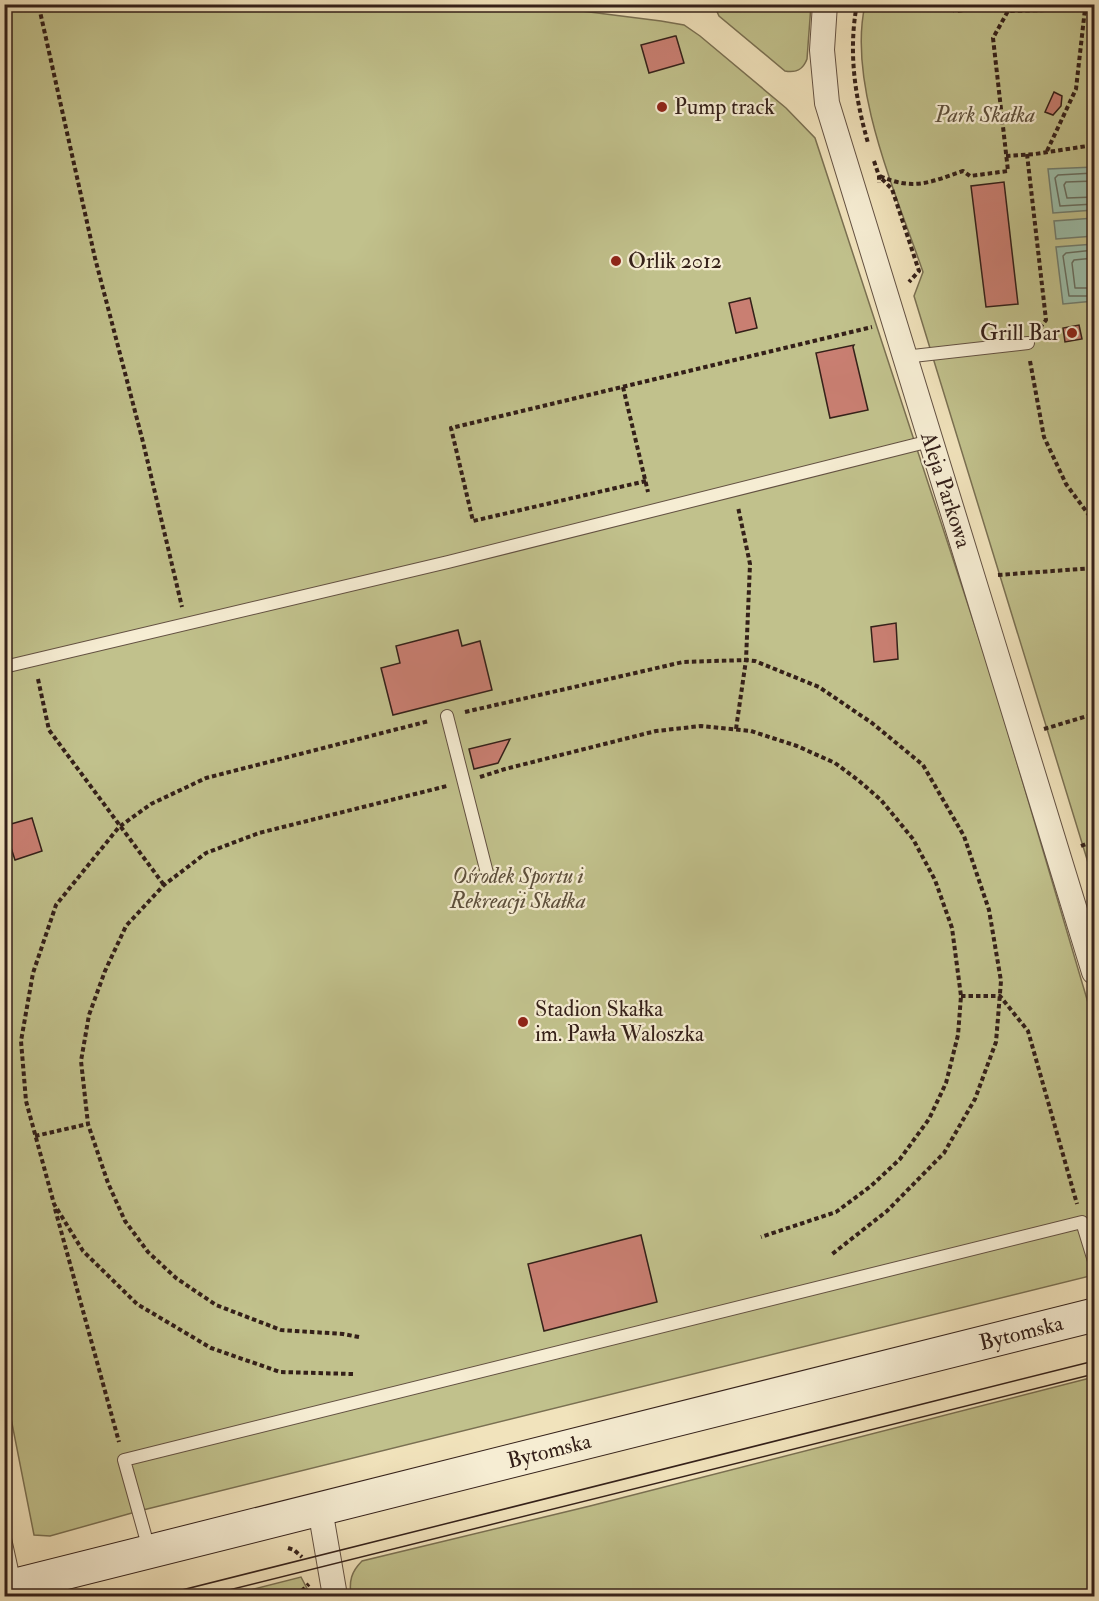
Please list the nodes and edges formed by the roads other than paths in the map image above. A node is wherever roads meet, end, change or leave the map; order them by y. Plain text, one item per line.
1 (825, 4) edge
2 (1028, 343) dead end
3 (904, 357) junction
4 (930, 441) junction
5 (4, 667) edge
6 (447, 716) road end
7 (488, 877) dead end
8 (1095, 972) edge
9 (1095, 1261) edge
10 (1095, 1315) edge
11 (320, 1509) junction
12 (4, 1534) edge
13 (149, 1551) junction
14 (10, 1587) edge
15 (335, 1596) edge

1 - 3 street, Aleja Parkowa
2 - 3 lane
3 - 4 street, Aleja Parkowa
4 - 5 lane
4 - 8 street, Aleja Parkowa
6 - 7 lane
9 - 13 lane
10 - 11 main road, Bytomska
11 - 13 main road, Bytomska
11 - 15 street
12 - 14 lane
13 - 14 main road, Bytomska

